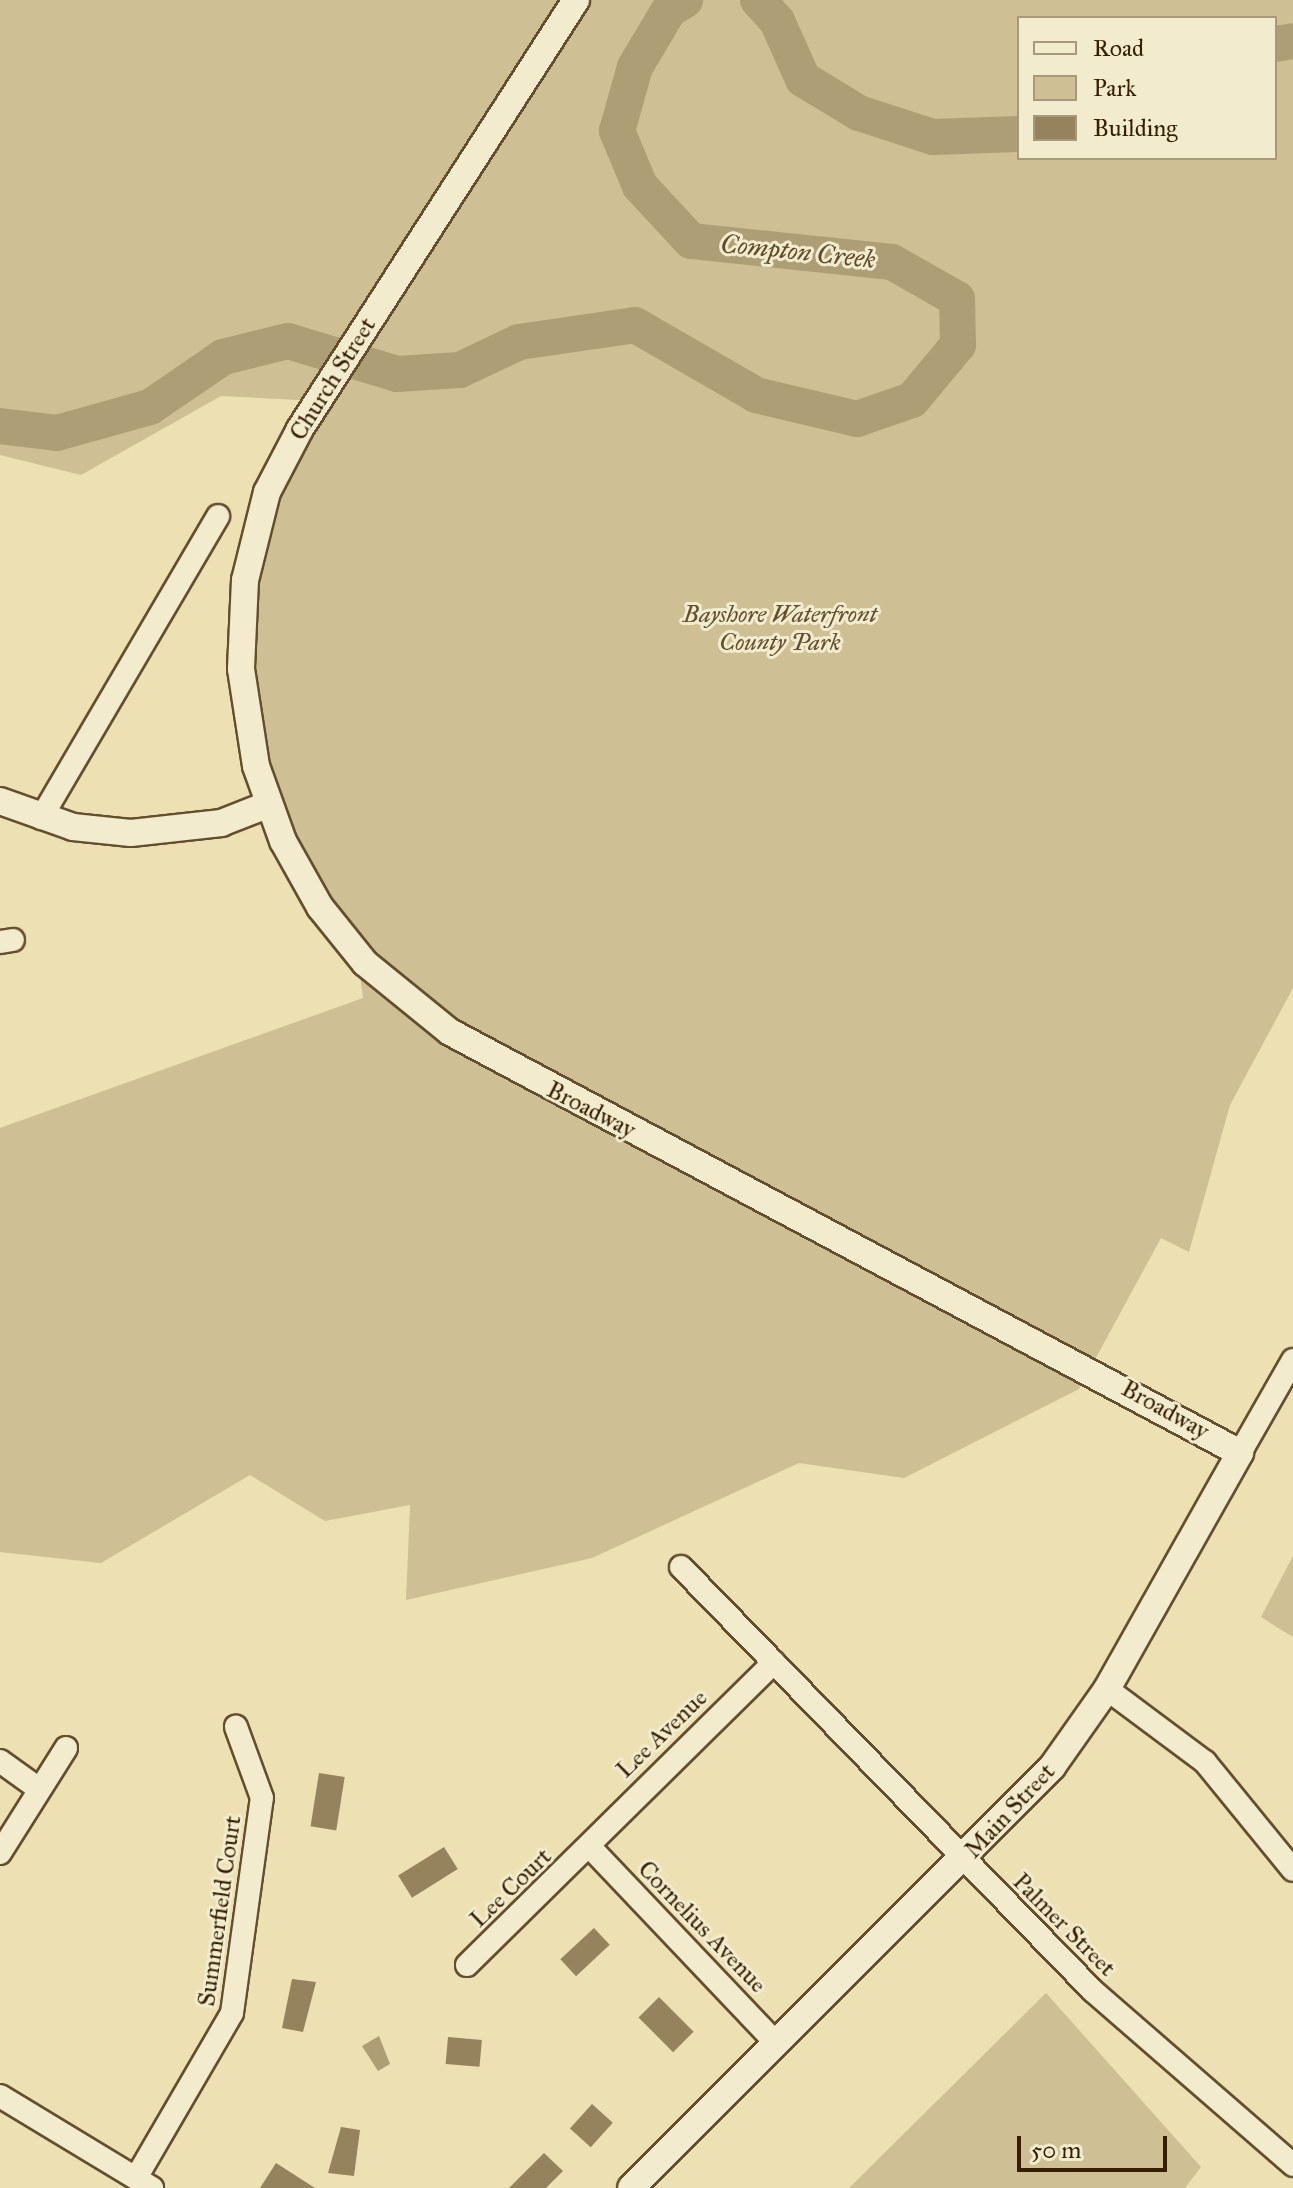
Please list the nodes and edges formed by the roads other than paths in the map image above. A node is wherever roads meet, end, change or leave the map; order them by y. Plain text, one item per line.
1 (576, 0) edge
2 (218, 516) dead end
3 (0, 801) edge
4 (267, 805) junction
5 (41, 818) junction
6 (1293, 1360) edge
7 (1240, 1453) junction
8 (681, 1567) dead end
9 (774, 1662) junction
10 (1107, 1689) junction
11 (236, 1727) dead end
12 (66, 1748) dead end
13 (0, 1761) edge
14 (39, 1789) junction
15 (589, 1846) junction
16 (0, 1853) edge
17 (964, 1862) junction
18 (1293, 1870) edge
19 (467, 1965) dead end
20 (777, 2044) junction
21 (0, 2096) edge
22 (1293, 2165) edge
23 (144, 2183) edge
24 (633, 2187) edge

1 - 4 street, Church Street
2 - 5 street
3 - 5 street
4 - 5 street
4 - 7 street, Broadway
6 - 7 street, Main Street
7 - 10 street, Main Street
8 - 9 street, Palmer Street
9 - 15 street, Lee Avenue
9 - 17 street, Palmer Street
10 - 17 street, Main Street
10 - 18 street
11 - 23 street, Summerfield Court
12 - 14 street
13 - 14 street
14 - 16 street
15 - 19 street, Lee Court
15 - 20 street, Cornelius Avenue
17 - 20 street, Main Street
17 - 22 street, Palmer Street
20 - 24 street, Main Street
21 - 23 street

